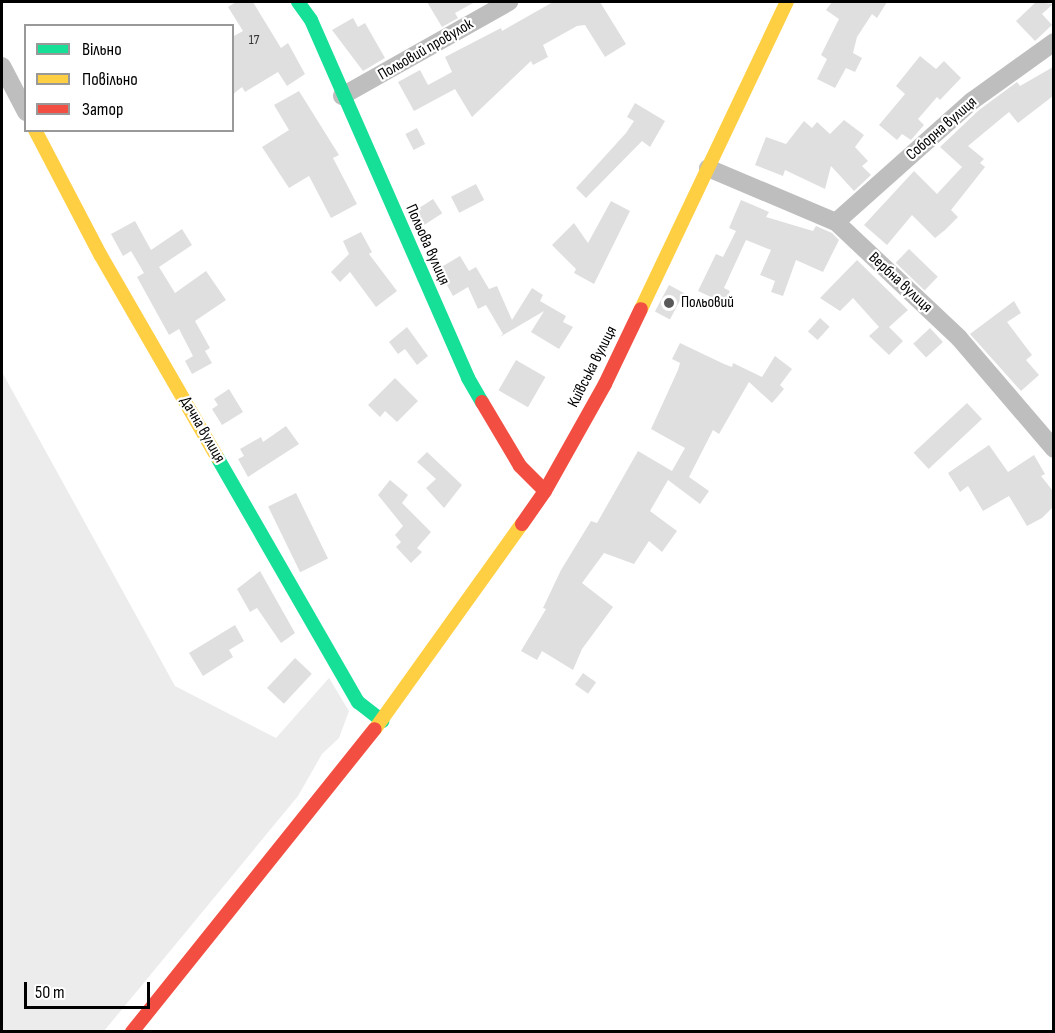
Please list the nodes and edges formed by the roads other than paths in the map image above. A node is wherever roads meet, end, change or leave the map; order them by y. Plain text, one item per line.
1 (298, 2) edge
2 (509, 2) edge
3 (787, 2) edge
4 (1053, 42) edge
5 (2, 66) edge
6 (342, 96) junction
7 (24, 108) edge
8 (36, 132) edge
9 (708, 168) junction
10 (836, 222) junction
11 (1053, 449) edge
12 (545, 491) junction
13 (382, 720) junction
14 (132, 1032) edge

1 - 6 street, Польова вулиця
2 - 6 street, Польовий провулок
3 - 9 street, Київська вулиця
4 - 10 street, Соборна вулиця
5 - 7 street
6 - 12 street, Польова вулиця
8 - 13 street, Дачна вулиця
9 - 10 street, Вербна вулиця
9 - 12 street, Київська вулиця
10 - 11 street, Вербна вулиця
12 - 13 street, Київська вулиця
13 - 14 street, Київська вулиця

